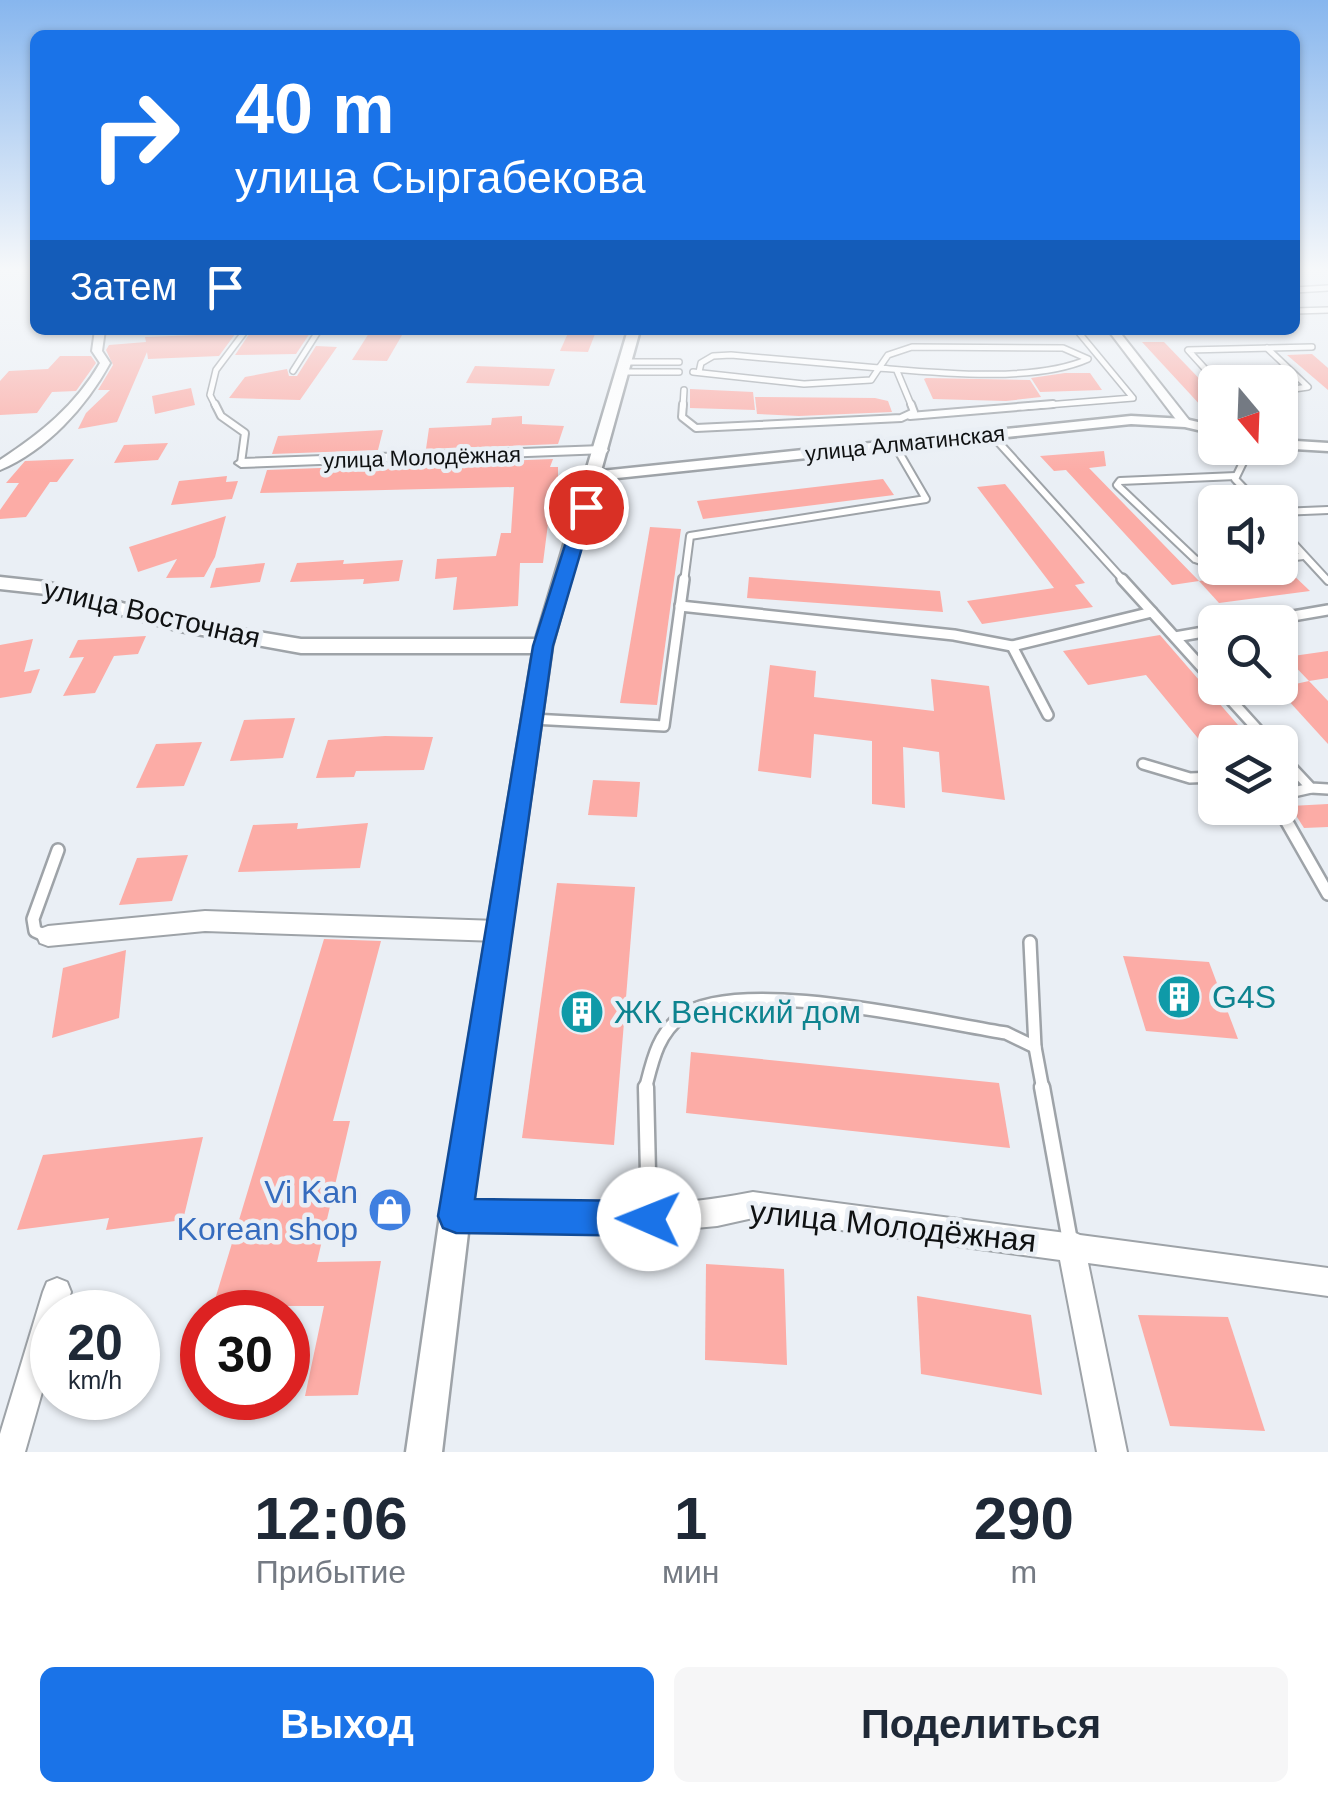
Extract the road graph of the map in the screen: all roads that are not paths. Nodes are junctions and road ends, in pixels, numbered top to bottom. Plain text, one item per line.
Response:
1 (99, 337) edge
2 (241, 337) edge
3 (316, 337) edge
4 (633, 337) edge
5 (1082, 337) edge
6 (1118, 337) edge
7 (1312, 347) dead end
8 (1267, 348) junction
9 (679, 362) dead end
10 (1202, 365) edge
11 (1285, 365) edge
12 (626, 367) junction
13 (879, 368) junction
14 (294, 370) dead end
15 (897, 370) junction
16 (679, 372) dead end
17 (696, 372) joint
18 (684, 390) dead end
19 (910, 416) junction
20 (1185, 424) junction
21 (1198, 427) edge
22 (991, 434) junction
23 (894, 444) junction
24 (1298, 445) edge
25 (1328, 447) edge
26 (602, 450) junction
27 (241, 463) joint
28 (1242, 465) edge
29 (0, 466) edge
30 (594, 476) junction
31 (1236, 476) junction
32 (1240, 485) edge
33 (1328, 510) edge
34 (1298, 511) edge
35 (1298, 550) edge
36 (1298, 556) edge
37 (1303, 556) junction
38 (1198, 560) edge
39 (1328, 581) edge
40 (0, 583) edge
41 (680, 606) junction
42 (1328, 610) edge
43 (1152, 612) junction
44 (1298, 615) edge
45 (1198, 633) edge
46 (1175, 637) junction
47 (543, 646) junction
48 (1012, 646) junction
49 (1198, 663) edge
50 (1236, 705) edge
51 (1048, 715) dead end
52 (532, 718) junction
53 (1254, 725) edge
54 (1143, 764) dead end
55 (1298, 774) edge
56 (1198, 778) edge
57 (1311, 788) junction
58 (1328, 789) edge
59 (1298, 791) edge
60 (1289, 825) edge
61 (58, 850) dead end
62 (1328, 894) edge
63 (498, 931) junction
64 (48, 936) joint
65 (1030, 942) dead end
66 (1035, 1047) junction
67 (456, 1216) junction
68 (649, 1219) junction
69 (1071, 1245) junction
70 (1328, 1282) edge
71 (30, 1384) edge
72 (10, 1452) edge
73 (424, 1452) edge
74 (1112, 1452) edge

1 - 29 street
2 - 27 lane
3 - 14 lane
4 - 12 street
5 - 19 lane
6 - 20 street
7 - 8 lane
8 - 10 lane
8 - 11 lane
9 - 12 lane
12 - 16 lane
12 - 26 street
13 - 15 lane
13 - 15 lane
13 - 17 lane
13 - 17 lane
15 - 19 lane
18 - 19 lane
20 - 21 street, улица Алматинская
20 - 22 street, улица Алматинская
22 - 23 street, улица Алматинская
22 - 43 lane
23 - 30 street, улица Алматинская
23 - 41 lane
24 - 25 street
26 - 27 street, улица Молодёжная
26 - 30 street
28 - 31 lane
30 - 47 street
31 - 32 lane
31 - 38 lane
33 - 34 lane
35 - 37 lane
36 - 37 lane
37 - 39 lane
40 - 47 street, улица Восточная
41 - 48 lane
41 - 52 lane
42 - 44 lane
43 - 46 lane
43 - 48 lane
45 - 46 lane
46 - 49 lane
47 - 52 street
48 - 51 lane
50 - 53 lane
52 - 63 street
54 - 56 lane
55 - 57 lane
57 - 58 lane
57 - 59 lane
60 - 62 lane
61 - 64 lane
63 - 64 street
63 - 67 street
65 - 66 lane
66 - 68 lane
66 - 69 lane
67 - 68 street, улица Молодёжная
67 - 73 street
68 - 69 street, улица Молодёжная
69 - 70 street, улица Молодёжная
69 - 74 street
71 - 72 street

